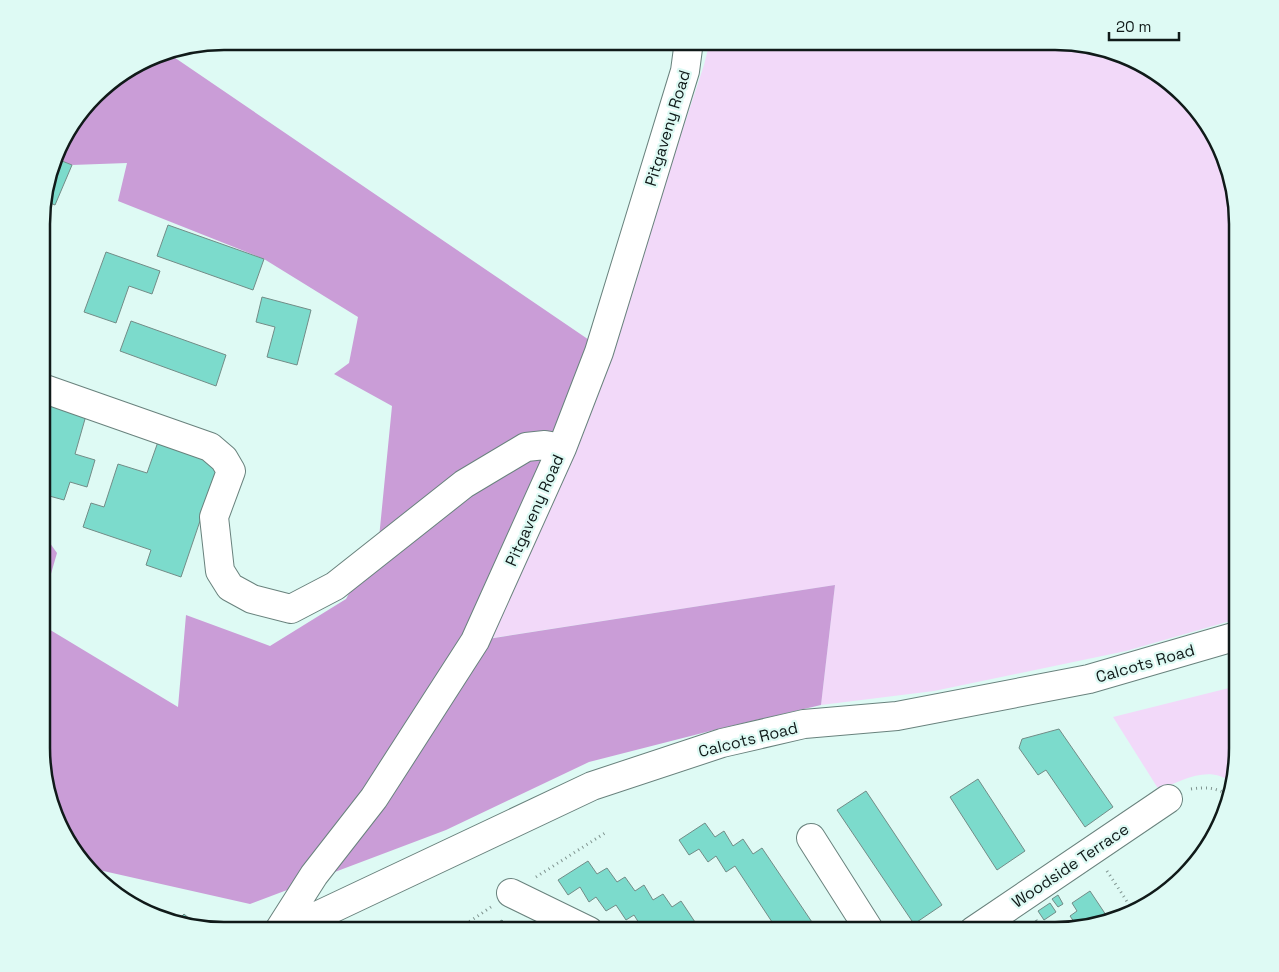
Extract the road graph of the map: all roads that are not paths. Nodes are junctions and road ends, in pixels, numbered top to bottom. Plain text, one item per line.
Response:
1 (688, 50) edge
2 (50, 391) edge
3 (562, 448) junction
4 (1229, 638) edge
5 (1168, 799) road end
6 (811, 838) dead end
7 (511, 893) dead end
8 (283, 922) edge
9 (305, 922) edge
10 (572, 922) edge
11 (864, 922) edge
12 (986, 922) edge

1 - 3 street, Pitgaveny Road
2 - 3 street
3 - 8 street, Pitgaveny Road
4 - 9 street, Calcots Road
5 - 12 street, Woodside Terrace
6 - 11 street
7 - 10 street

